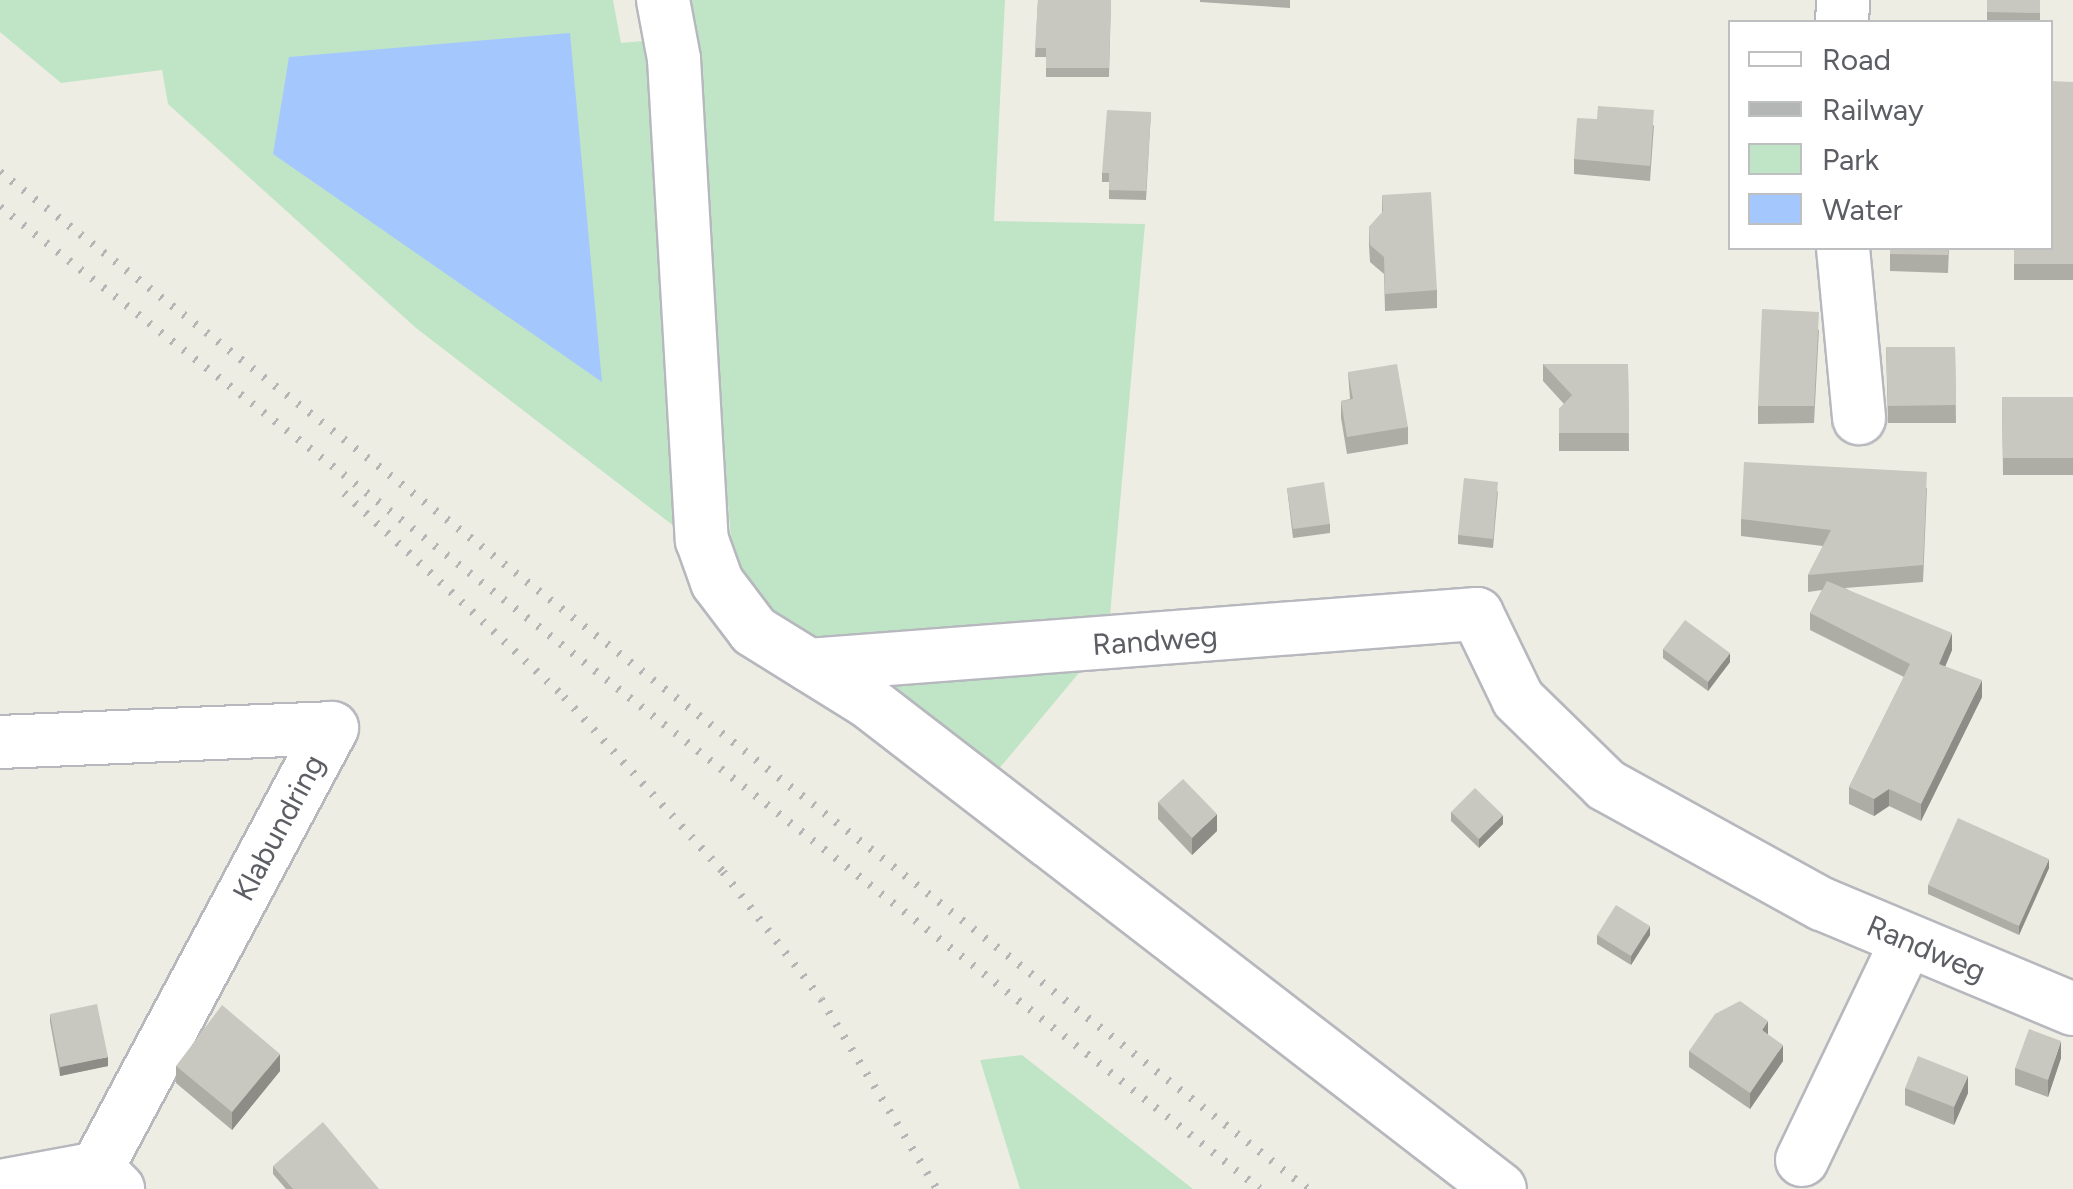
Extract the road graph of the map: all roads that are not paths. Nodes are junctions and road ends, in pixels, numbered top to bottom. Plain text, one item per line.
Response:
1 (664, 0) edge
2 (1844, 250) edge
3 (1859, 418) dead end
4 (809, 665) junction
5 (0, 742) edge
6 (1906, 943) junction
7 (2073, 1010) edge
8 (1802, 1160) dead end
9 (108, 1178) edge
10 (0, 1186) edge
11 (1500, 1189) edge

1 - 4 street
2 - 3 street
4 - 6 street, Randweg
4 - 11 street
5 - 9 street, Klabundring
6 - 7 street, Randweg
6 - 8 street
9 - 10 street, Klabundring

